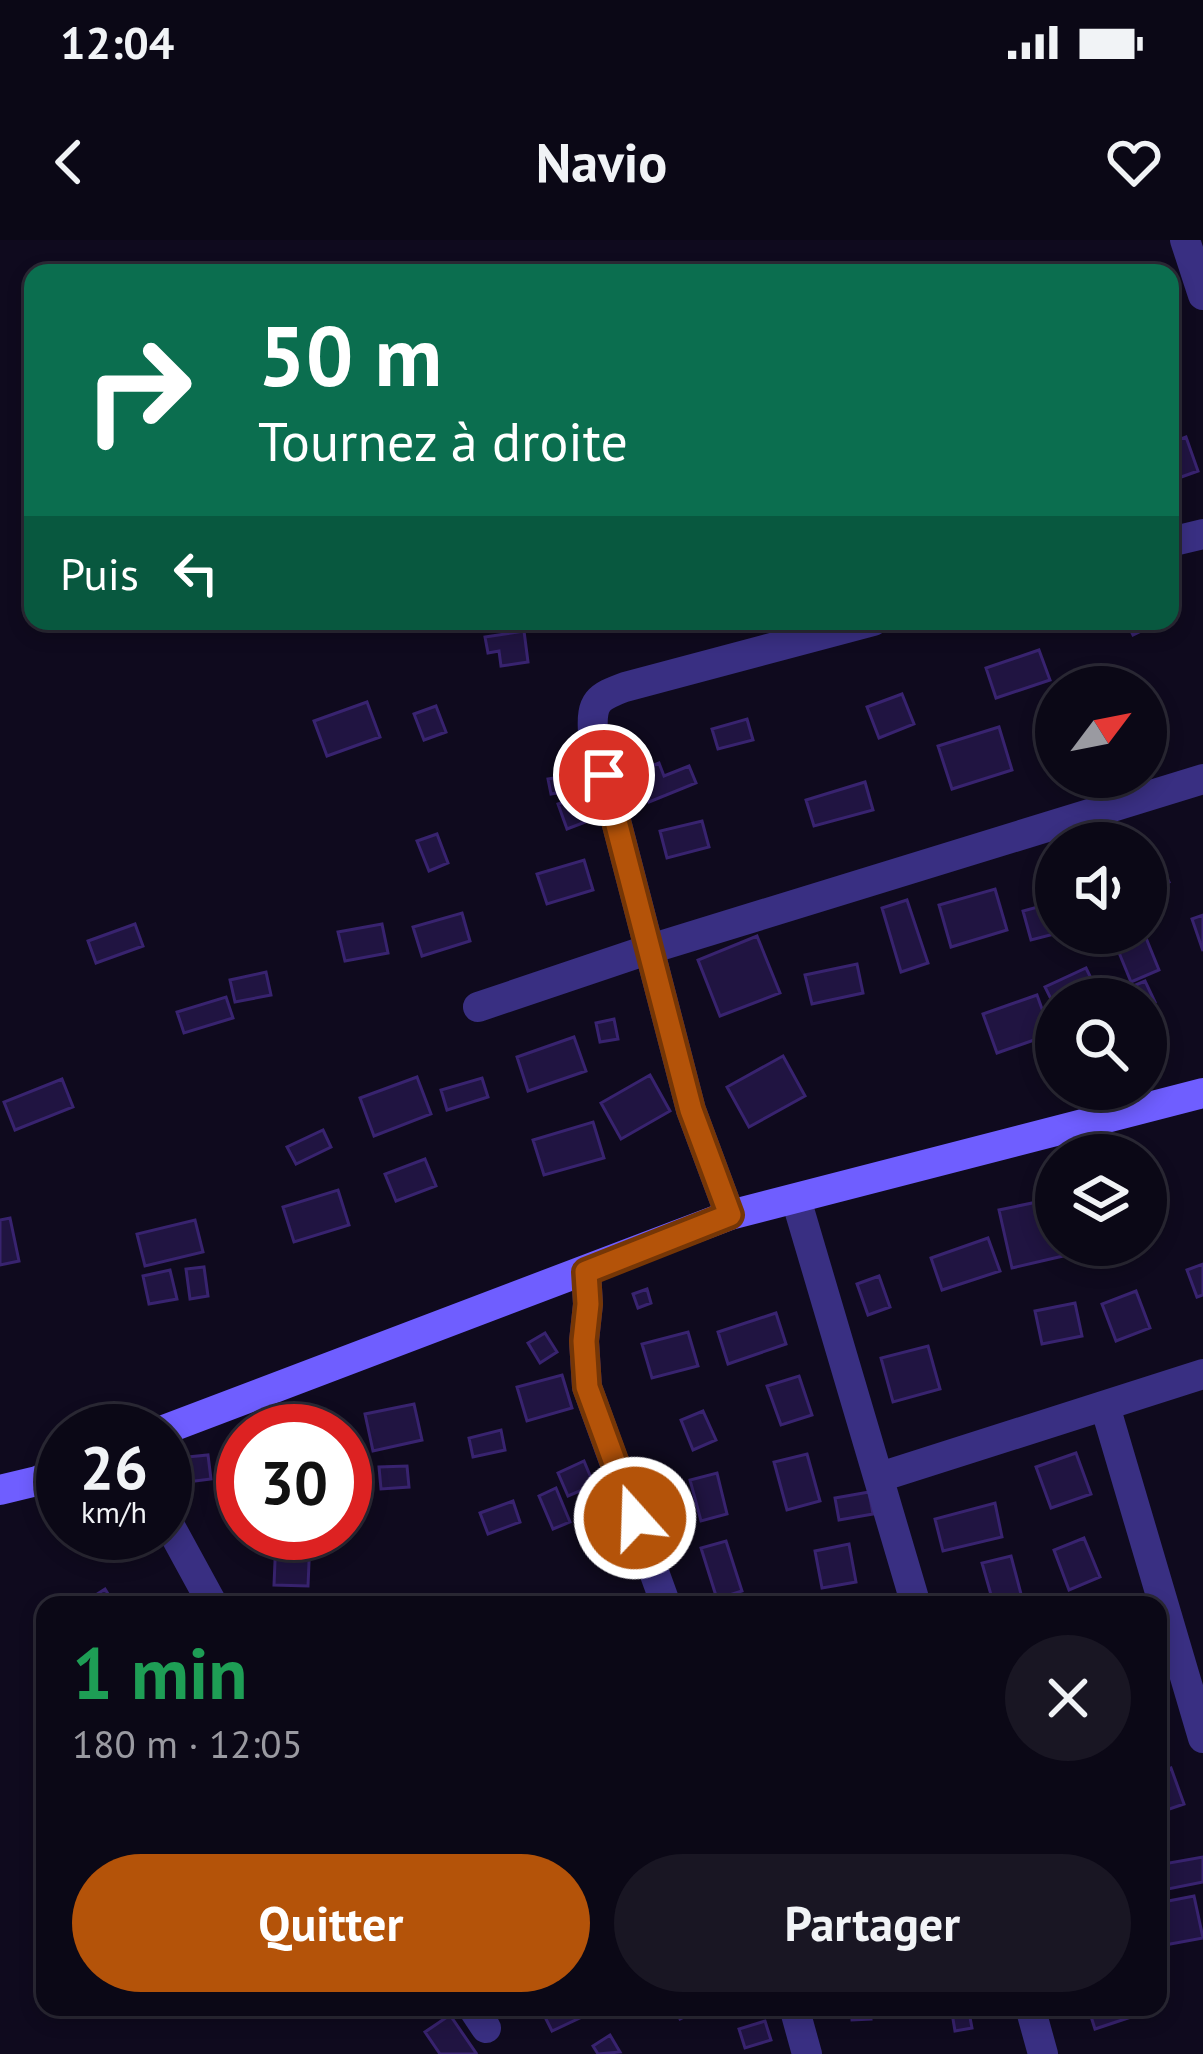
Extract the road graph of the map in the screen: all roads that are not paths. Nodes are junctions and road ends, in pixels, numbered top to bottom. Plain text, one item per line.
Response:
1 (1186, 240) edge
2 (1194, 288) edge
3 (839, 630) edge
4 (1203, 779) edge
5 (650, 949) junction
6 (478, 1007) dead end
7 (1203, 1094) edge
8 (796, 1199) junction
9 (730, 1215) junction
10 (586, 1272) junction
11 (1203, 1374) edge
12 (1105, 1406) junction
13 (192, 1419) edge
14 (880, 1477) junction
15 (36, 1481) edge
16 (0, 1490) edge
17 (188, 1560) edge
18 (208, 1596) edge
19 (663, 1596) edge
20 (913, 1596) edge
21 (1161, 1596) edge
22 (1167, 1616) edge
23 (1203, 1738) edge
24 (796, 2016) edge
25 (1032, 2016) edge
26 (807, 2054) edge
27 (1043, 2054) edge

1 - 2 street
3 - 5 street
4 - 5 street
5 - 6 street
5 - 9 street
7 - 8 street
8 - 9 street
8 - 14 street
9 - 10 street
10 - 13 street
10 - 19 street
11 - 12 street
12 - 14 street
12 - 21 street
14 - 20 street
15 - 16 street
17 - 18 street
22 - 23 street
24 - 26 street
25 - 27 street

